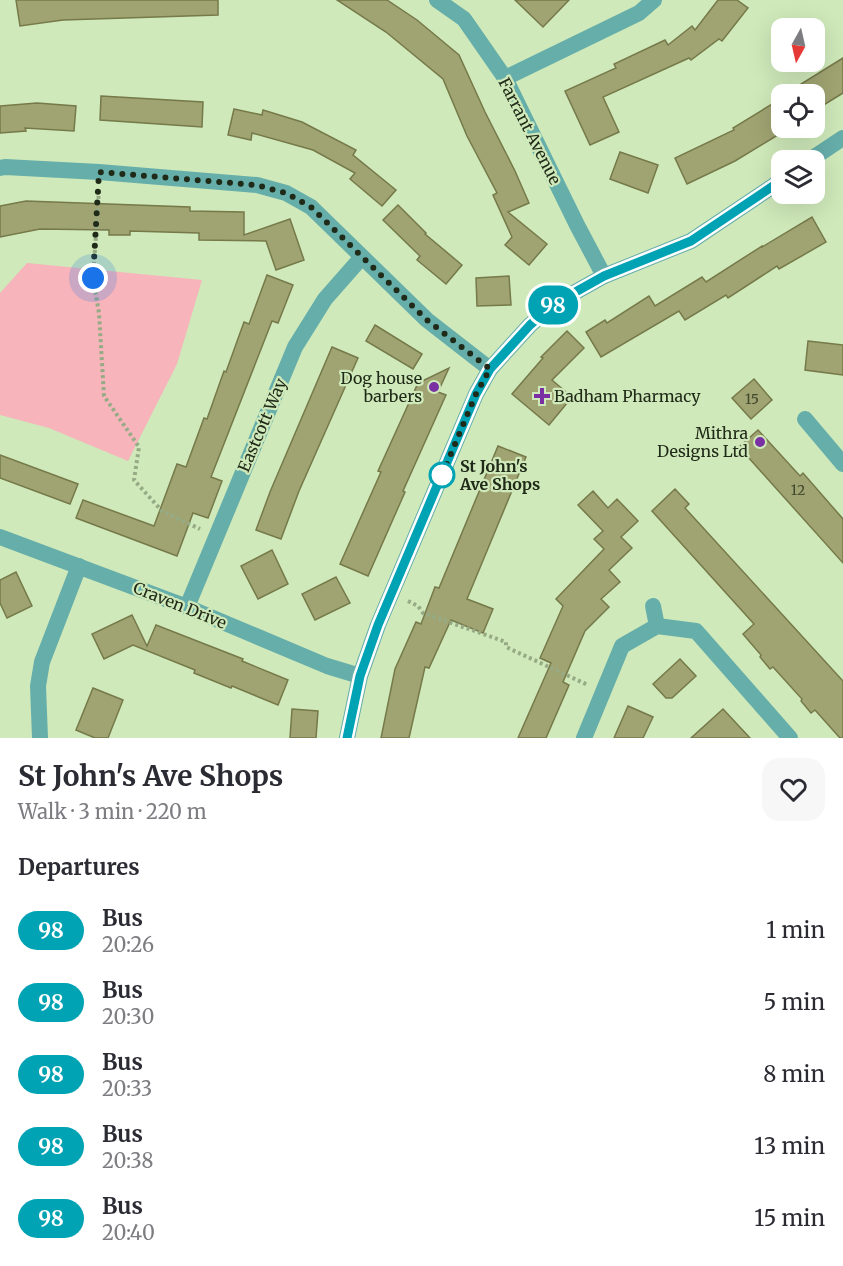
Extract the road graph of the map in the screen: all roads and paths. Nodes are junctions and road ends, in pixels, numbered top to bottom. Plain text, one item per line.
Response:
1 (437, 0) edge
2 (654, 0) edge
3 (505, 78) junction
4 (843, 138) edge
5 (825, 150) edge
6 (0, 168) edge
7 (99, 172) junction
8 (771, 187) edge
9 (362, 257) junction
10 (604, 276) junction
11 (490, 369) junction
12 (805, 419) dead end
13 (843, 464) edge
14 (0, 537) edge
15 (216, 537) junction
16 (79, 566) junction
17 (391, 593) junction
18 (653, 606) dead end
19 (187, 607) junction
20 (657, 626) junction
21 (360, 676) junction
22 (603, 692) junction
23 (40, 738) edge
24 (347, 738) edge
25 (584, 738) edge
26 (790, 738) edge

1 - 3 street, Farrant Avenue
2 - 3 street
3 - 10 street, Farrant Avenue
4 - 5 street
6 - 7 street
7 - 9 street
7 - 15 path
8 - 10 street
9 - 11 street
9 - 15 street, Eastcott Way
10 - 11 street
11 - 17 street
12 - 13 street
14 - 16 street, Craven Drive
15 - 19 street, Eastcott Way
16 - 19 street, Craven Drive
16 - 23 street
17 - 21 street
17 - 22 path
18 - 20 street
19 - 21 street, Craven Drive
20 - 22 street
20 - 26 street
21 - 24 street
22 - 25 street

